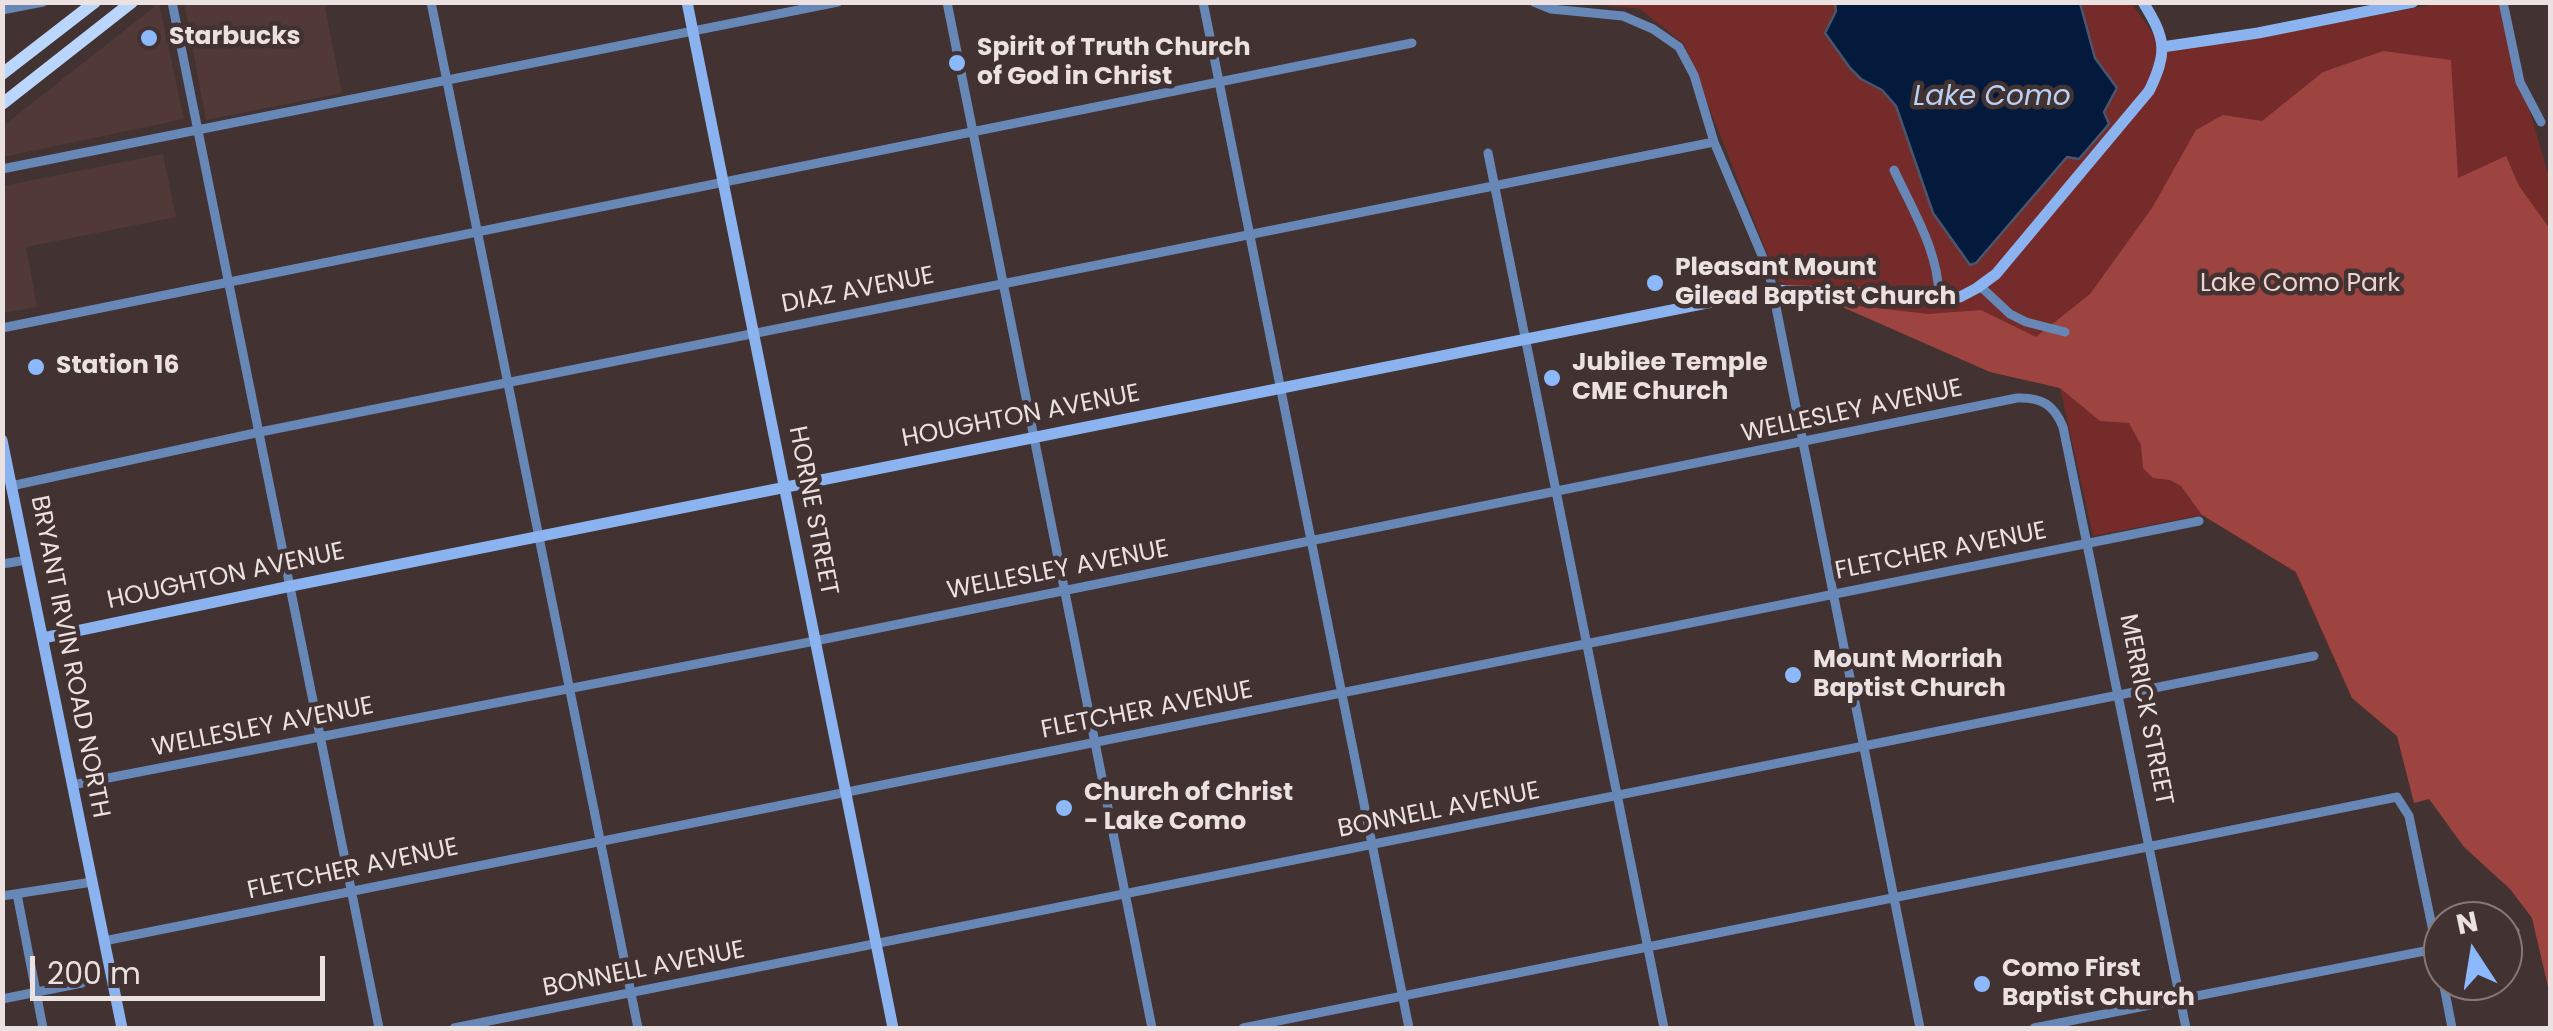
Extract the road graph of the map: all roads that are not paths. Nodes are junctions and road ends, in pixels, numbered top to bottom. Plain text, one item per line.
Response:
1 (43, 2) edge
2 (132, 2) edge
3 (172, 2) edge
4 (432, 2) edge
5 (687, 2) edge
6 (838, 2) edge
7 (947, 2) edge
8 (1204, 2) edge
9 (1534, 2) edge
10 (2143, 2) edge
11 (2413, 2) edge
12 (2504, 2) edge
13 (90, 4) edge
14 (2, 10) edge
15 (103, 26) junction
16 (693, 32) junction
17 (1412, 43) dead end
18 (2162, 47) junction
19 (2, 74) edge
20 (447, 80) junction
21 (1219, 82) junction
22 (2, 104) edge
23 (2541, 122) dead end
24 (200, 130) junction
25 (972, 130) junction
26 (1714, 142) junction
27 (1488, 153) dead end
28 (2, 170) edge
29 (1894, 170) dead end
30 (723, 183) junction
31 (1495, 188) junction
32 (477, 231) junction
33 (1250, 236) junction
34 (230, 281) junction
35 (1004, 285) junction
36 (1980, 286) junction
37 (1772, 290) junction
38 (1940, 296) junction
39 (2, 328) edge
40 (2065, 332) dead end
41 (754, 334) junction
42 (1525, 339) junction
43 (508, 383) junction
44 (1280, 388) junction
45 (2050, 405) joint
46 (260, 432) junction
47 (1034, 437) junction
48 (2, 440) edge
49 (1803, 442) junction
50 (11, 486) junction
51 (784, 487) junction
52 (1556, 492) junction
53 (2199, 521) dead end
54 (539, 536) junction
55 (1311, 541) junction
56 (2089, 543) junction
57 (27, 560) junction
58 (2, 564) edge
59 (291, 586) junction
60 (1065, 590) junction
61 (1834, 594) junction
62 (43, 638) junction
63 (815, 640) junction
64 (1586, 644) junction
65 (2314, 656) dead end
66 (570, 688) junction
67 (1342, 692) junction
68 (2119, 695) junction
69 (321, 737) junction
70 (1095, 742) junction
71 (1865, 746) junction
72 (72, 786) junction
73 (846, 791) junction
74 (1618, 796) junction
75 (600, 840) junction
76 (1372, 845) junction
77 (2150, 846) junction
78 (92, 882) junction
79 (352, 890) junction
80 (17, 894) junction
81 (1126, 894) junction
82 (2, 896) edge
83 (1896, 898) junction
84 (2429, 901) edge
85 (104, 942) junction
86 (876, 944) junction
87 (1648, 947) junction
88 (2423, 951) edge
89 (82, 983) dead end
90 (36, 992) junction
91 (630, 993) junction
92 (1402, 996) junction
93 (2, 999) edge
94 (2180, 1000) junction
95 (2447, 1001) edge
96 (43, 1028) edge
97 (122, 1028) edge
98 (380, 1028) edge
99 (454, 1028) edge
100 (638, 1028) edge
101 (893, 1028) edge
102 (1152, 1028) edge
103 (1243, 1028) edge
104 (1408, 1028) edge
105 (1664, 1028) edge
106 (1920, 1028) edge
107 (2034, 1028) edge
108 (2186, 1028) edge
109 (2452, 1028) edge

1 - 14 street
2 - 15 main road
3 - 24 street
4 - 20 street
5 - 16 street, HORNE STREET
6 - 16 street
7 - 25 street
8 - 21 street
9 - 26 street
10 - 18 street
11 - 18 street
12 - 23 street
13 - 15 street
13 - 19 main road
15 - 22 main road
16 - 20 street
16 - 30 street, HORNE STREET
17 - 21 street
18 - 36 street, HOUGHTON AVENUE
20 - 24 street
20 - 32 street
21 - 25 street
21 - 33 street
24 - 28 street
24 - 34 street
25 - 30 street
25 - 35 street
26 - 31 street, DIAZ AVENUE
26 - 37 street
27 - 31 street
29 - 38 street
30 - 32 street
30 - 41 street, HORNE STREET
31 - 33 street, DIAZ AVENUE
31 - 42 street
32 - 34 street
32 - 43 street
33 - 35 street, DIAZ AVENUE
33 - 44 street
34 - 39 street
34 - 46 street
35 - 41 street, DIAZ AVENUE
35 - 47 street
36 - 38 street, HOUGHTON AVENUE
36 - 40 street
37 - 38 street, HOUGHTON AVENUE
37 - 42 street, HOUGHTON AVENUE
37 - 49 street
41 - 43 street, DIAZ AVENUE
41 - 51 street, HORNE STREET
42 - 44 street, HOUGHTON AVENUE
42 - 52 street
43 - 46 street, DIAZ AVENUE
43 - 54 street
44 - 47 street, HOUGHTON AVENUE
44 - 55 street
45 - 49 street, WELLESLEY AVENUE
45 - 56 street, MERRICK STREET
46 - 50 street, DIAZ AVENUE
46 - 59 street
47 - 51 street, HOUGHTON AVENUE
47 - 60 street
48 - 50 street, BRYANT IRVIN ROAD NORTH
49 - 52 street, WELLESLEY AVENUE
49 - 61 street
50 - 57 street, BRYANT IRVIN ROAD NORTH
51 - 54 street, HOUGHTON AVENUE
51 - 63 street, HORNE STREET
52 - 55 street, WELLESLEY AVENUE
52 - 64 street
53 - 56 street, FLETCHER AVENUE
54 - 59 street, HOUGHTON AVENUE
54 - 66 street
55 - 60 street, WELLESLEY AVENUE
55 - 67 street
56 - 61 street, FLETCHER AVENUE
56 - 68 street, MERRICK STREET
57 - 58 street
57 - 62 street, BRYANT IRVIN ROAD NORTH
59 - 62 street, HOUGHTON AVENUE
59 - 69 street
60 - 63 street, WELLESLEY AVENUE
60 - 70 street
61 - 64 street, FLETCHER AVENUE
61 - 71 street
62 - 72 street, BRYANT IRVIN ROAD NORTH
63 - 66 street, WELLESLEY AVENUE
63 - 73 street, HORNE STREET
64 - 67 street, FLETCHER AVENUE
64 - 74 street
65 - 68 street, BONNELL AVENUE
66 - 69 street, WELLESLEY AVENUE
66 - 75 street
67 - 70 street, FLETCHER AVENUE
67 - 76 street
68 - 71 street, BONNELL AVENUE
68 - 77 street, MERRICK STREET
69 - 72 street, WELLESLEY AVENUE
69 - 79 street
70 - 73 street, FLETCHER AVENUE
70 - 81 street
71 - 74 street, BONNELL AVENUE
71 - 83 street
72 - 78 street, BRYANT IRVIN ROAD NORTH
73 - 75 street, FLETCHER AVENUE
73 - 86 street, HORNE STREET
74 - 76 street, BONNELL AVENUE
74 - 87 street
75 - 79 street, FLETCHER AVENUE
75 - 91 street
76 - 81 street, BONNELL AVENUE
76 - 92 street
77 - 83 street
77 - 84 street
77 - 94 street, MERRICK STREET
78 - 80 street
78 - 85 street, BRYANT IRVIN ROAD NORTH
79 - 85 street, FLETCHER AVENUE
79 - 98 street
80 - 82 street
80 - 90 street
81 - 86 street, BONNELL AVENUE
81 - 102 street
83 - 87 street
83 - 106 street
85 - 97 street
86 - 91 street, BONNELL AVENUE
86 - 101 street, HORNE STREET
87 - 92 street
87 - 105 street
88 - 94 street
89 - 90 street
90 - 93 street
90 - 96 street
91 - 99 street, BONNELL AVENUE
91 - 100 street
92 - 103 street
92 - 104 street
94 - 107 street
94 - 108 street, MERRICK STREET
95 - 109 street

